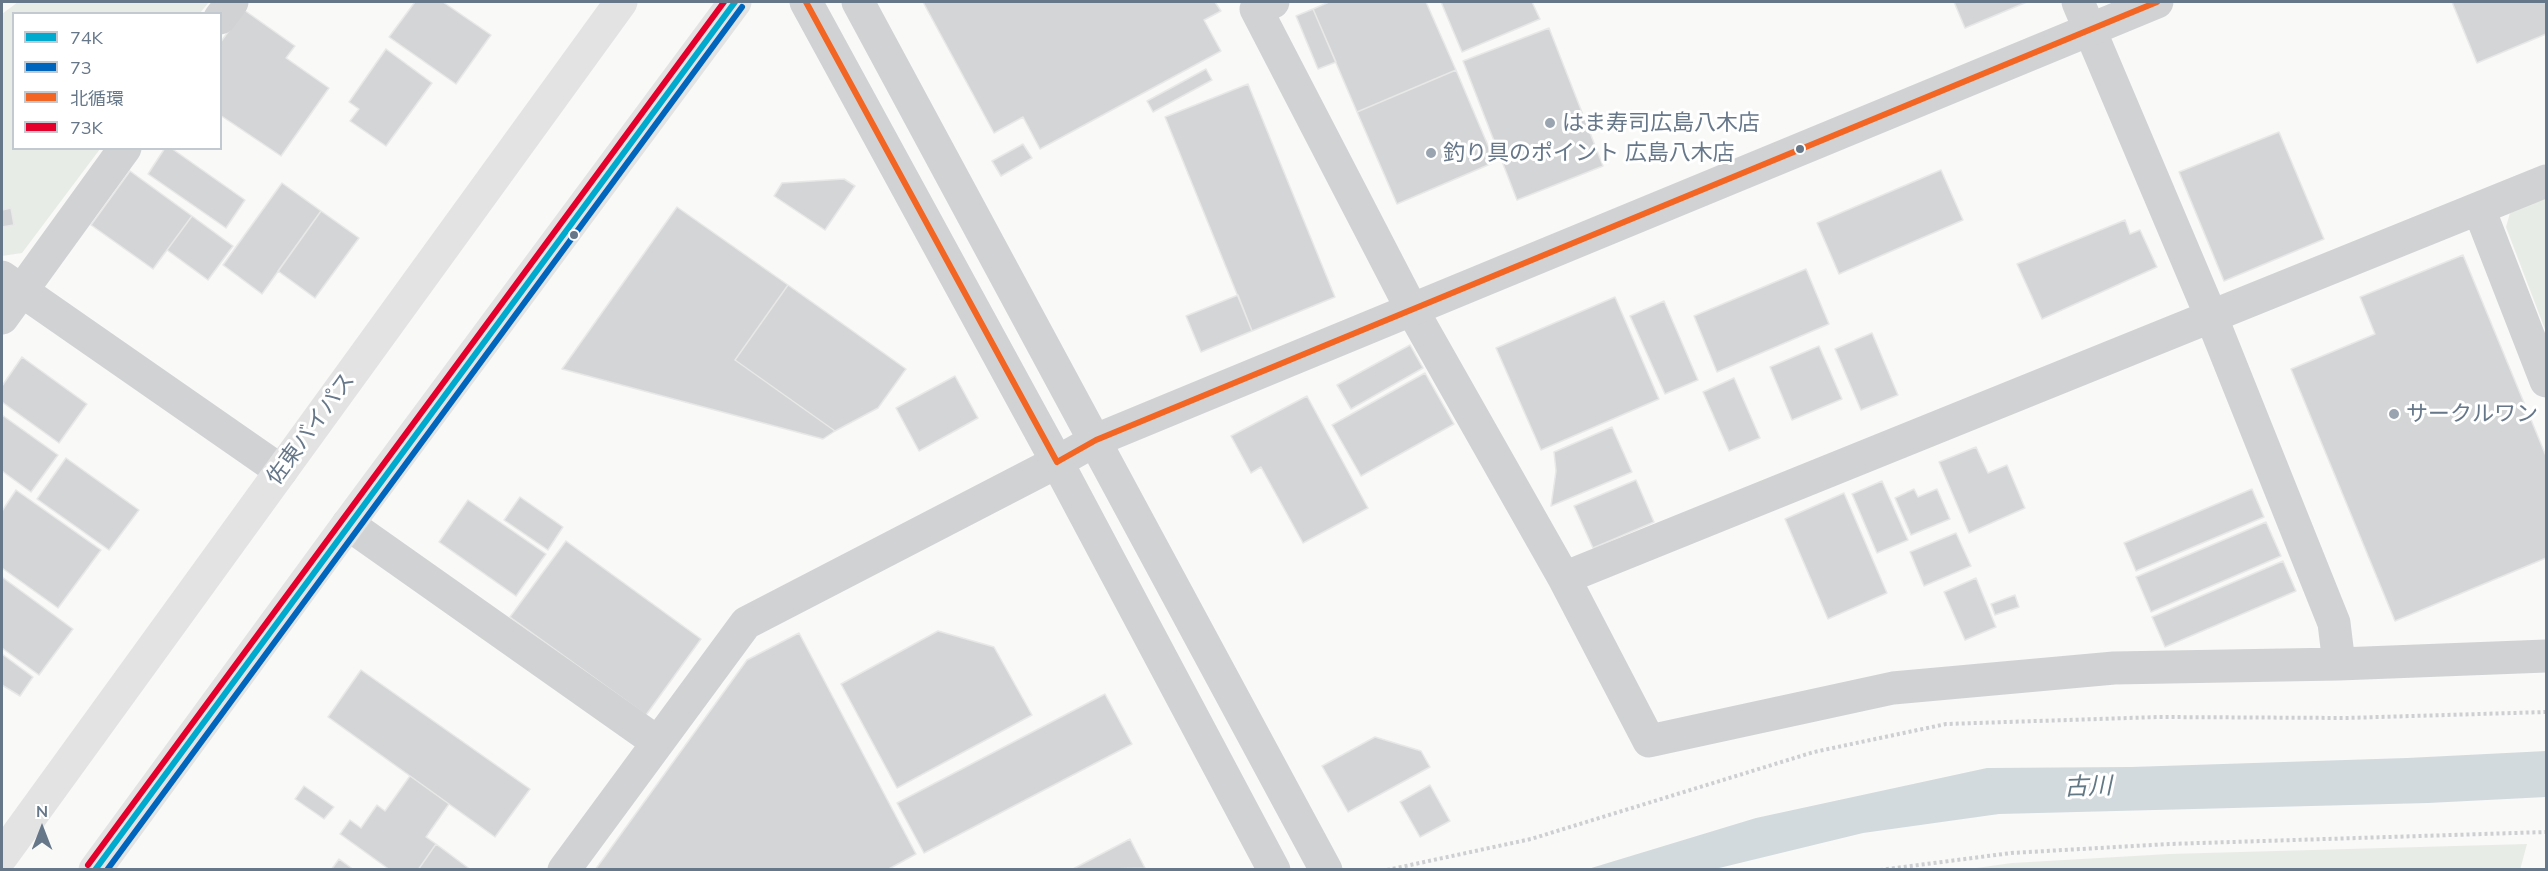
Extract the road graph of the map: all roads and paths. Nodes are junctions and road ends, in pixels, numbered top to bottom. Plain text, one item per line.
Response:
1 (232, 2) edge
2 (621, 2) edge
3 (735, 2) edge
4 (806, 2) edge
5 (858, 2) edge
6 (1273, 2) edge
7 (2157, 2) edge
8 (222, 15) edge
9 (2084, 15) edge
10 (123, 150) edge
11 (2547, 181) edge
12 (2479, 209) junction
13 (11, 284) edge
14 (1411, 308) junction
15 (2211, 316) junction
16 (2, 318) edge
17 (2547, 381) edge
18 (1096, 440) junction
19 (1057, 462) junction
20 (280, 471) junction
21 (348, 524) junction
22 (1564, 578) junction
23 (2547, 656) edge
24 (2339, 664) junction
25 (2547, 712) edge
26 (657, 742) junction
27 (2547, 832) edge
28 (2, 856) edge
29 (95, 870) edge
30 (564, 870) edge
31 (1274, 870) edge
32 (1326, 870) edge
33 (1387, 870) edge
34 (1880, 870) edge

1 - 8 street
2 - 20 highway, 佐東バイパス
3 - 21 highway
4 - 19 street
5 - 18 street
6 - 14 street
7 - 9 street
9 - 14 street
9 - 15 street
10 - 13 street
11 - 12 street
12 - 15 street
12 - 17 street
13 - 16 street
13 - 20 street
14 - 18 street
14 - 22 street
15 - 22 street
15 - 24 street
18 - 19 street
18 - 32 street
19 - 26 street
19 - 31 street
20 - 28 highway, 佐東バイパス
21 - 26 street
21 - 29 highway
22 - 24 street
23 - 24 street
25 - 33 path
26 - 30 street
27 - 34 path

